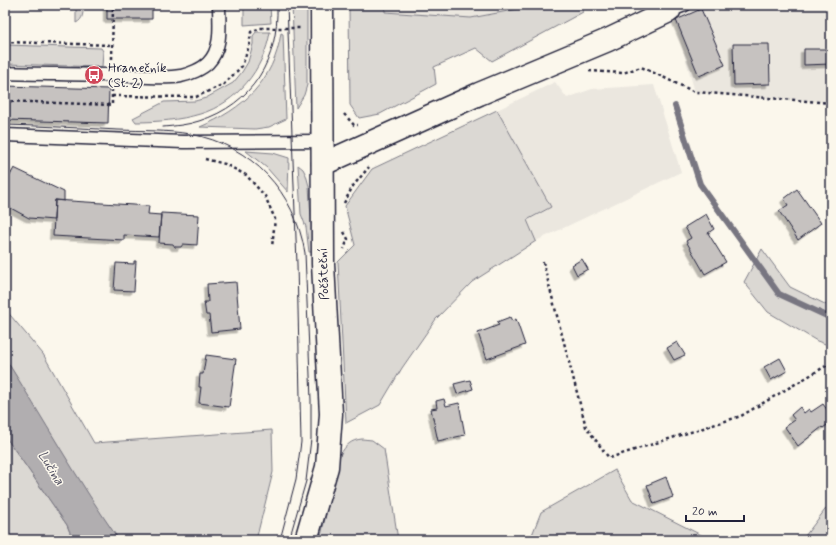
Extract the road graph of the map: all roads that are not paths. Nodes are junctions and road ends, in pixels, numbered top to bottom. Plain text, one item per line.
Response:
1 (219, 5) edge
2 (322, 5) edge
3 (677, 8) edge
4 (5, 73) edge
5 (5, 135) edge
6 (323, 141) junction
7 (323, 164) junction
8 (306, 540) edge

1 - 4 lane
2 - 6 street, Počáteční
3 - 7 street
5 - 6 lane
6 - 7 street, Počáteční
7 - 8 street, Počáteční

